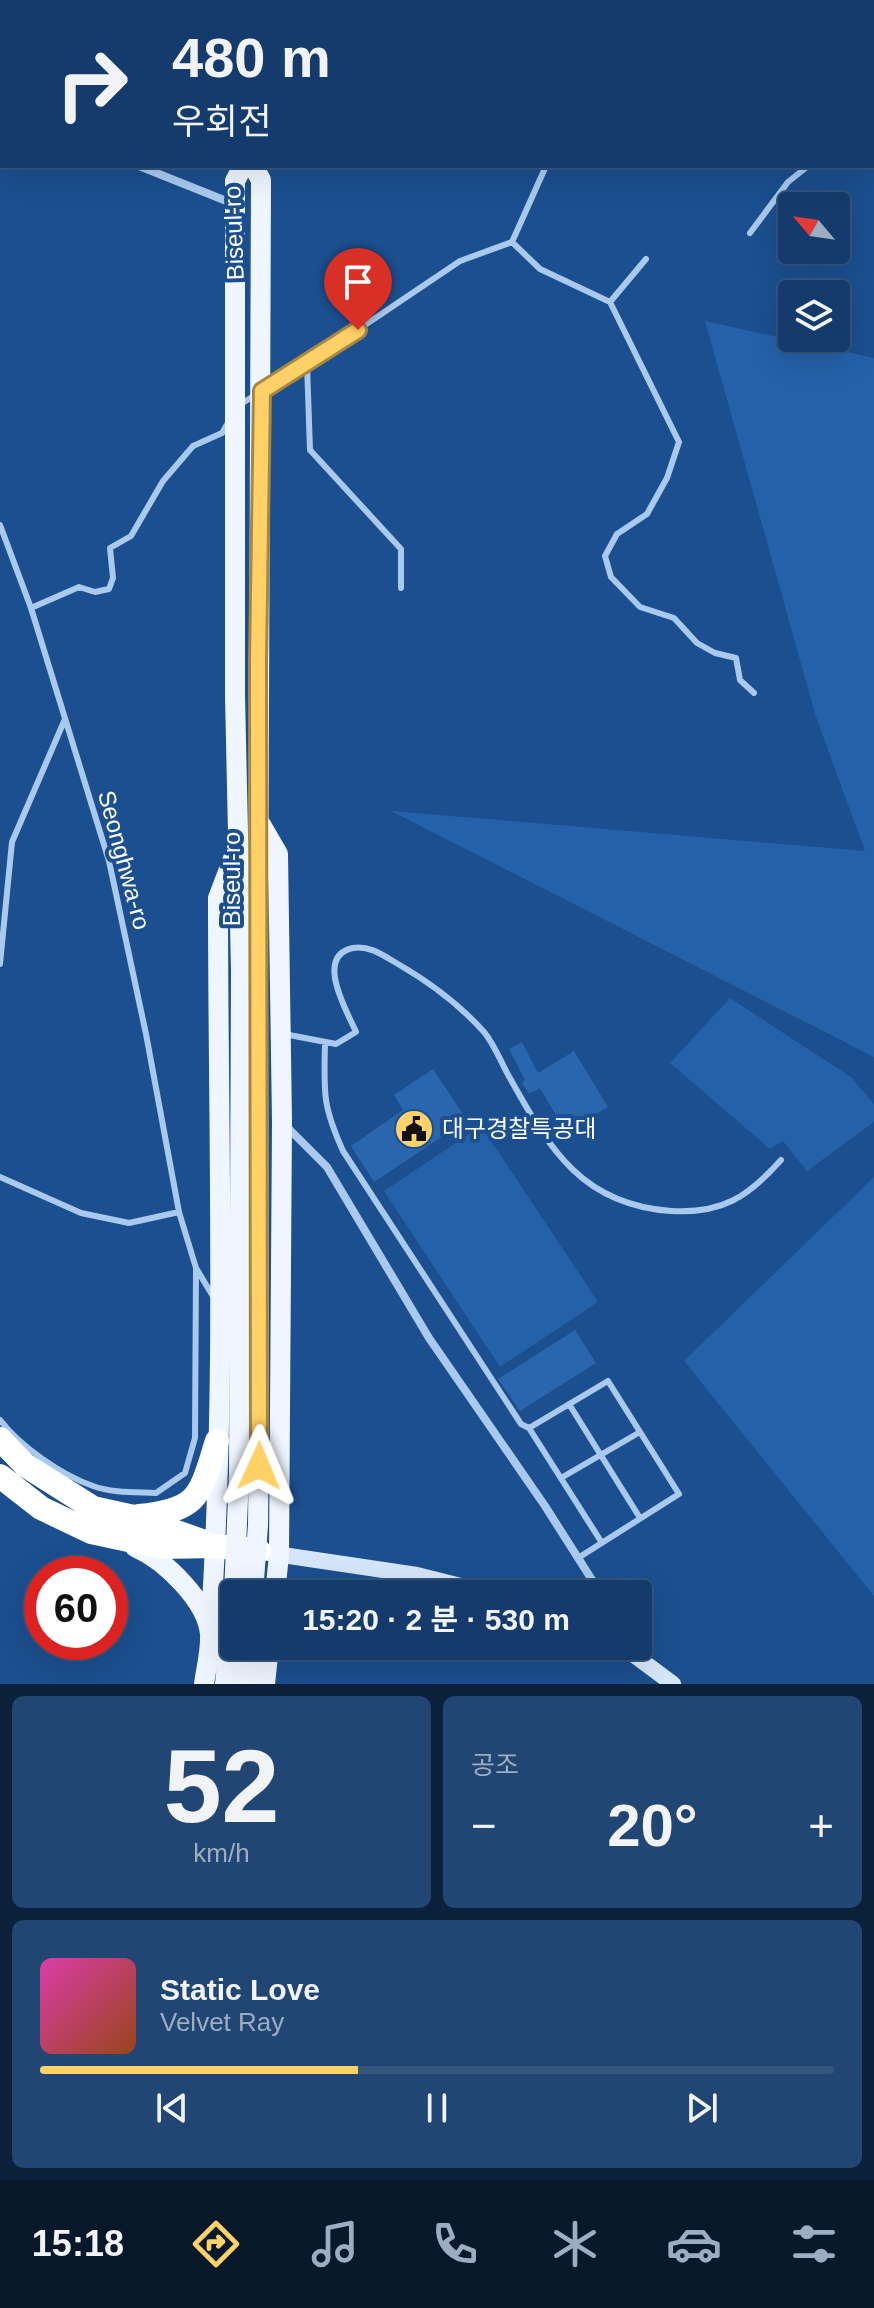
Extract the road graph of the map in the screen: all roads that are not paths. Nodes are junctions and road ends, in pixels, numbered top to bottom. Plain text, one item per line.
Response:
1 (144, 168) edge
2 (242, 168) edge
3 (254, 168) edge
4 (545, 168) edge
5 (806, 168) edge
6 (235, 204) junction
7 (750, 233) dead end
8 (512, 242) junction
9 (646, 259) dead end
10 (610, 302) junction
11 (307, 364) junction
12 (262, 391) junction
13 (237, 406) junction
14 (0, 525) edge
15 (401, 588) dead end
16 (31, 608) junction
17 (754, 693) dead end
18 (65, 719) junction
19 (258, 820) junction
20 (237, 846) junction
21 (0, 964) edge
22 (250, 970) junction
23 (280, 1034) junction
24 (325, 1043) junction
25 (282, 1121) junction
26 (781, 1160) dead end
27 (0, 1177) edge
28 (179, 1212) junction
29 (196, 1268) junction
30 (218, 1305) junction
31 (569, 1404) junction
32 (0, 1420) edge
33 (529, 1428) junction
34 (640, 1432) junction
35 (0, 1439) edge
36 (217, 1441) junction
37 (600, 1455) junction
38 (0, 1476) edge
39 (561, 1478) junction
40 (134, 1517) junction
41 (640, 1518) junction
42 (102, 1533) junction
43 (602, 1543) junction
44 (216, 1546) junction
45 (269, 1553) junction
46 (578, 1558) junction
47 (235, 1580) edge
48 (254, 1580) edge
49 (273, 1580) edge
50 (437, 1580) edge
51 (592, 1580) edge
52 (210, 1633) junction
53 (227, 1660) edge
54 (248, 1660) edge
55 (268, 1660) edge
56 (643, 1660) edge
57 (648, 1660) edge
58 (653, 1667) junction
59 (204, 1684) edge
60 (225, 1684) edge
61 (245, 1684) edge
62 (265, 1684) edge
63 (673, 1684) edge

1 - 6 street
2 - 6 main road, Biseul-ro
3 - 12 main road, Biseul-ro
4 - 8 lane
5 - 7 lane
6 - 13 main road, Biseul-ro
8 - 10 lane
8 - 11 lane
9 - 10 lane
10 - 17 lane
11 - 12 lane
11 - 15 lane
12 - 13 lane
12 - 19 main road, Biseul-ro
13 - 16 lane
13 - 20 main road, Biseul-ro
14 - 16 lane, Seonghwa-ro
16 - 18 lane, Seonghwa-ro
18 - 21 lane
18 - 28 lane, Seonghwa-ro
19 - 22 main road, Biseul-ro
19 - 23 main road
20 - 22 main road, Biseul-ro
20 - 30 main road
22 - 47 main road, Biseul-ro, bridge
22 - 48 main road, Biseul-ro, bridge
23 - 24 lane
23 - 25 main road
24 - 26 lane
24 - 33 lane
25 - 45 main road
25 - 46 street
27 - 28 lane
28 - 29 lane, Seonghwa-ro
29 - 30 lane
29 - 32 lane
30 - 36 main road
31 - 33 lane
31 - 34 lane
31 - 37 lane
33 - 39 lane
34 - 37 lane
34 - 41 lane
35 - 40 highway
36 - 40 highway
36 - 44 main road
37 - 39 lane
37 - 41 lane
38 - 42 highway
39 - 43 lane
40 - 44 highway
41 - 43 lane
42 - 44 highway
42 - 52 main road
43 - 46 lane
44 - 45 highway
44 - 52 main road
45 - 49 main road
45 - 50 main road
46 - 51 street
52 - 59 main road
53 - 60 main road, Biseul-ro
54 - 61 main road
55 - 62 main road
56 - 58 main road
57 - 58 street
58 - 63 main road

